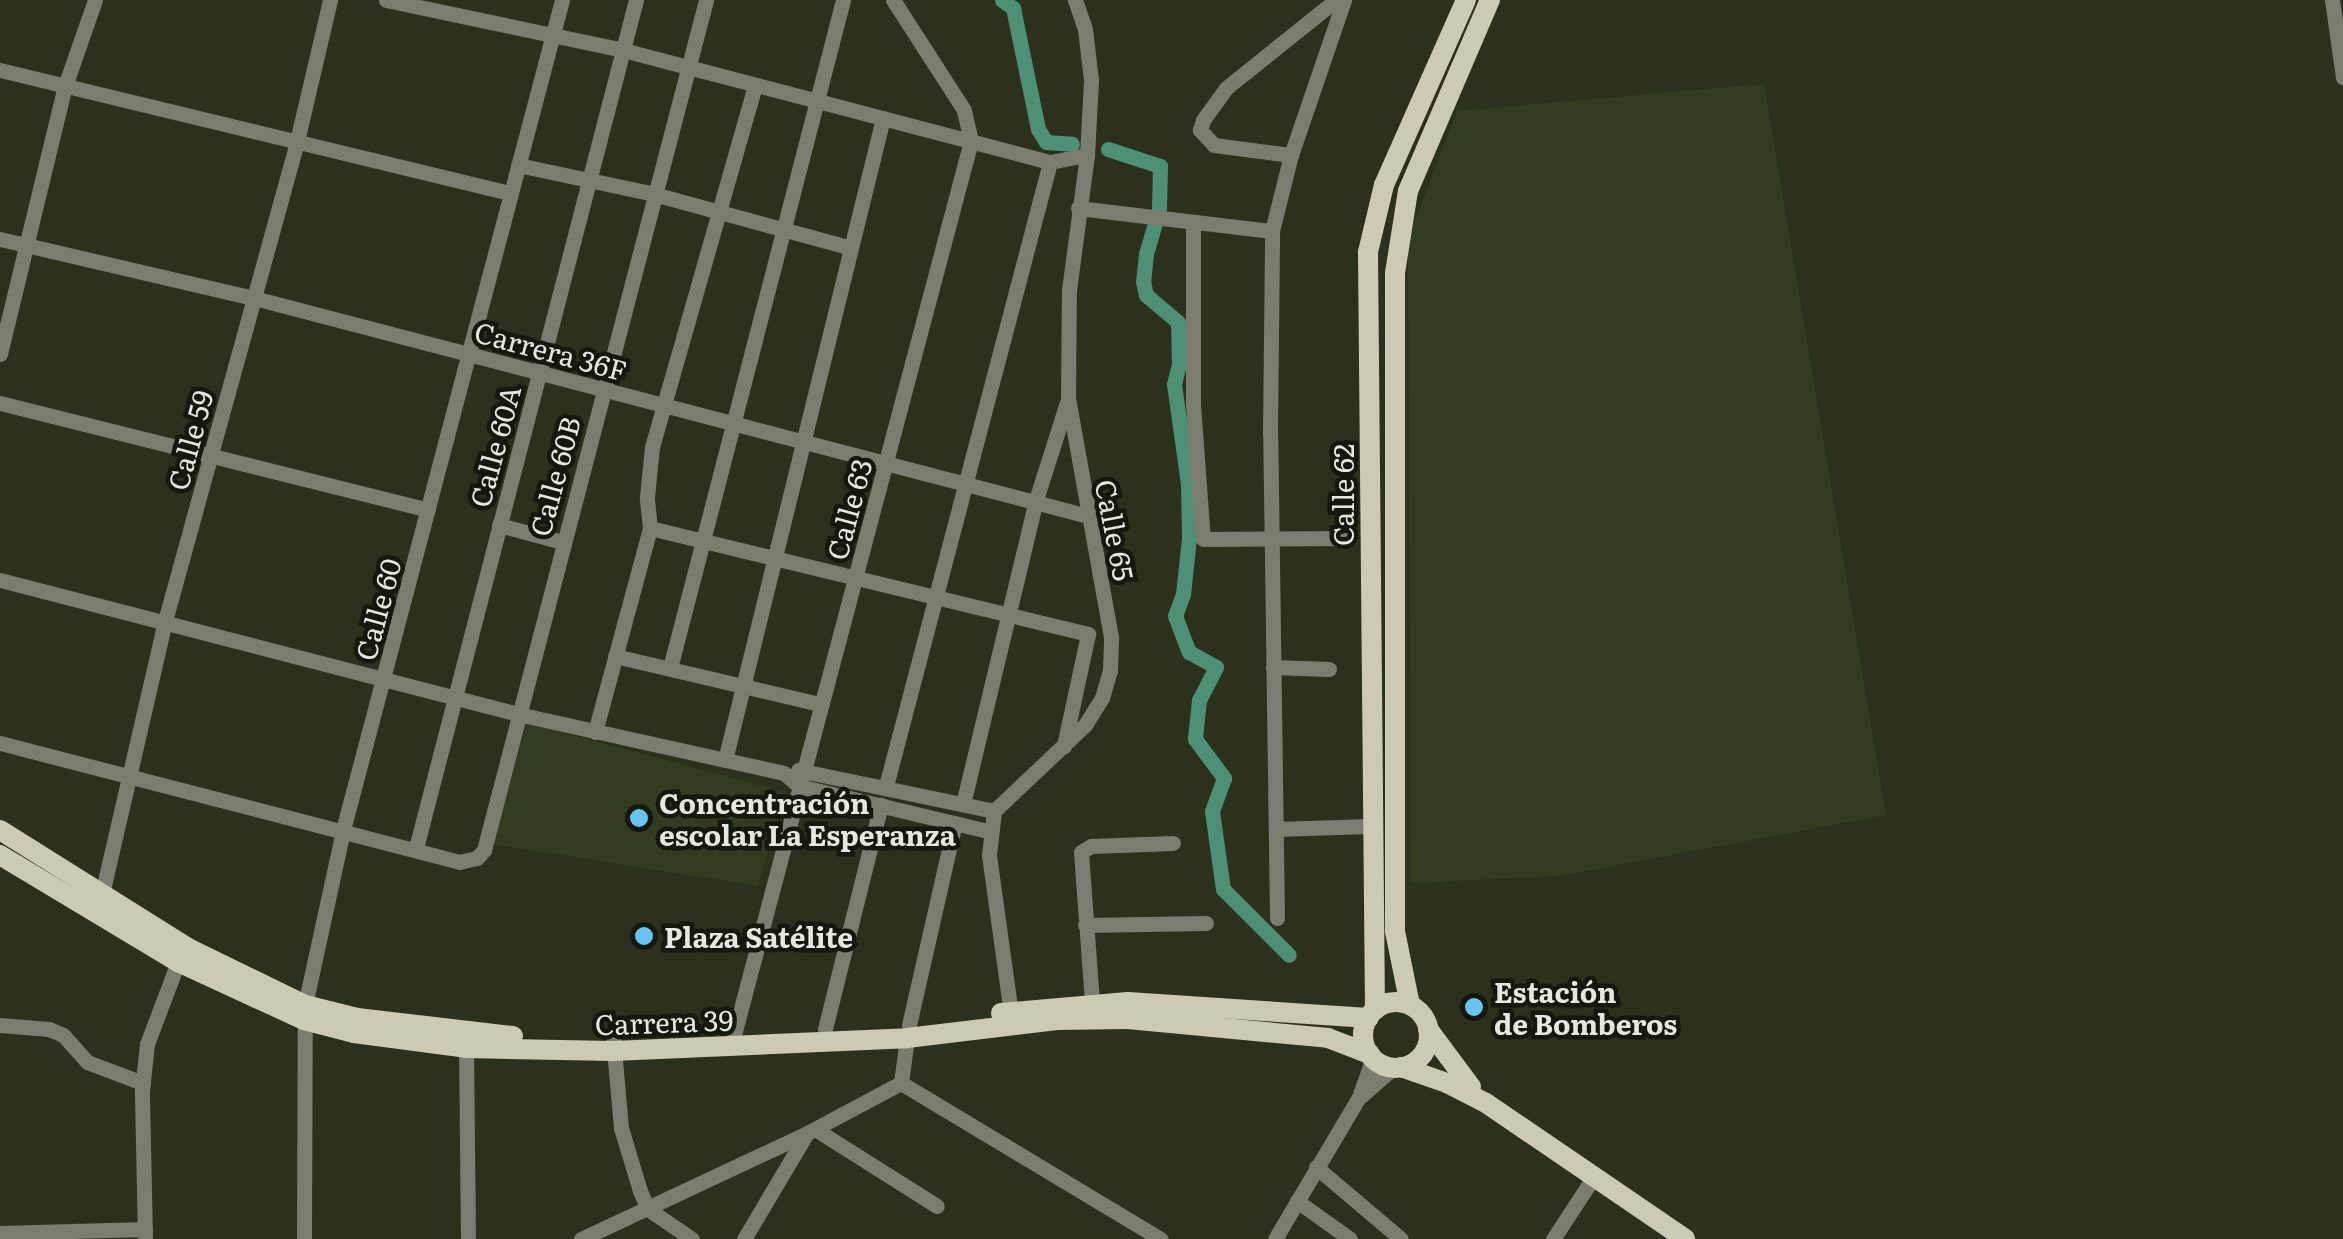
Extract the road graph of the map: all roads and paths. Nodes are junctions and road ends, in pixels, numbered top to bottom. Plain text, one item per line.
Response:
1 (95, 0) edge
2 (330, 0) edge
3 (386, 0) edge
4 (562, 0) edge
5 (636, 0) edge
6 (706, 0) edge
7 (893, 0) edge
8 (1336, 0) edge
9 (1344, 0) edge
10 (1466, 0) edge
11 (1490, 0) edge
12 (2332, 0) edge
13 (841, 1) edge
14 (1082, 2) edge
15 (553, 36) junction
16 (623, 50) junction
17 (688, 67) junction
18 (0, 70) edge
19 (2343, 77) edge
20 (755, 84) junction
21 (64, 89) junction
22 (819, 102) junction
23 (883, 118) junction
24 (297, 141) junction
25 (971, 142) junction
26 (1087, 155) junction
27 (1290, 155) junction
28 (1050, 162) junction
29 (518, 165) junction
30 (588, 180) junction
31 (510, 193) junction
32 (654, 194) junction
33 (1078, 208) junction
34 (718, 212) junction
35 (1192, 224) junction
36 (786, 231) junction
37 (1272, 231) junction
38 (0, 238) edge
39 (28, 246) junction
40 (851, 248) junction
41 (254, 298) junction
42 (468, 353) junction
43 (0, 354) edge
44 (539, 373) junction
45 (602, 390) junction
46 (1068, 398) junction
47 (0, 403) edge
48 (666, 406) junction
49 (733, 424) junction
50 (806, 443) junction
51 (211, 456) junction
52 (886, 464) junction
53 (965, 483) junction
54 (1034, 504) junction
55 (428, 510) junction
56 (1088, 516) junction
57 (498, 525) junction
58 (650, 528) junction
59 (1271, 538) junction
60 (1350, 538) dead end
61 (563, 542) junction
62 (704, 542) junction
63 (777, 561) junction
64 (0, 580) edge
65 (855, 581) junction
66 (934, 599) junction
67 (1007, 616) junction
68 (165, 621) junction
69 (615, 656) junction
70 (1273, 667) junction
71 (670, 668) junction
72 (1329, 670) dead end
73 (384, 679) junction
74 (744, 686) junction
75 (453, 698) junction
76 (820, 704) junction
77 (518, 714) junction
78 (595, 732) junction
79 (0, 743) edge
80 (1064, 746) junction
81 (725, 760) junction
82 (804, 768) junction
83 (784, 774) junction
84 (128, 777) junction
85 (800, 786) junction
86 (886, 786) junction
87 (963, 804) junction
88 (881, 805) junction
89 (994, 811) junction
90 (955, 823) junction
91 (1370, 826) junction
92 (0, 830) edge
93 (343, 830) junction
94 (1276, 830) junction
95 (988, 831) junction
96 (1172, 843) dead end
97 (416, 848) junction
98 (0, 855) edge
99 (102, 894) junction
100 (1277, 918) dead end
101 (1206, 923) dead end
102 (1085, 925) junction
103 (178, 962) junction
104 (1092, 1002) junction
105 (1410, 1005) junction
106 (304, 1012) junction
107 (1371, 1014) junction
108 (1011, 1018) junction
109 (0, 1025) edge
110 (824, 1029) junction
111 (1428, 1029) junction
112 (908, 1032) junction
113 (732, 1039) junction
114 (613, 1045) junction
115 (466, 1048) junction
116 (1384, 1062) junction
117 (142, 1083) junction
118 (901, 1083) junction
119 (1486, 1103) junction
120 (811, 1131) junction
121 (1316, 1167) junction
122 (1593, 1178) junction
123 (1297, 1201) junction
124 (937, 1206) dead end
125 (648, 1209) junction
126 (0, 1233) edge
127 (145, 1234) edge
128 (304, 1239) edge
129 (468, 1239) edge
130 (581, 1239) edge
131 (692, 1239) edge
132 (744, 1239) edge
133 (1160, 1239) edge
134 (1275, 1239) edge
135 (1350, 1239) edge
136 (1401, 1239) edge
137 (1553, 1239) edge
138 (1685, 1239) edge

1 - 21 street
2 - 24 street, Calle 59
3 - 15 street
4 - 15 street, Calle 60
5 - 16 street, Calle 60A
6 - 17 street, Calle 60B
7 - 25 street
8 - 27 street
9 - 27 street
10 - 91 main road, Calle 62
11 - 105 main road, Calle 62
12 - 19 street
13 - 22 street
14 - 26 street, Calle 65
15 - 16 street
15 - 29 street, Calle 60
16 - 17 street
16 - 30 street, Calle 60A
17 - 20 street
17 - 32 street, Calle 60B
18 - 21 street
20 - 22 street
20 - 34 street
21 - 24 street
21 - 39 street
22 - 23 street
22 - 36 street
23 - 25 street
23 - 40 street
24 - 31 street
24 - 41 street, Calle 59
25 - 28 street
25 - 52 street, Calle 63
26 - 28 street
26 - 33 street, Calle 65
27 - 37 street
28 - 53 street
29 - 30 street
29 - 31 street, Calle 60
30 - 32 street
30 - 44 street, Calle 60A
31 - 42 street, Calle 60
32 - 34 street
32 - 45 street, Calle 60B
33 - 35 street
33 - 46 street, Calle 65
34 - 36 street
34 - 48 street
35 - 37 street
35 - 59 street
36 - 40 street
36 - 49 street
37 - 59 street
38 - 39 street, Carrera 36F
39 - 41 street, Carrera 36F
39 - 43 street
40 - 50 street
41 - 42 street, Carrera 36F
41 - 51 street, Calle 59
42 - 44 street, Carrera 36F
42 - 55 street, Calle 60
44 - 45 street, Carrera 36F
44 - 57 street, Calle 60A
45 - 48 street, Carrera 36F
45 - 61 street, Calle 60B
46 - 54 street
46 - 56 street, Calle 65
47 - 51 street
48 - 49 street, Carrera 36F
48 - 58 street
49 - 50 street, Carrera 36F
49 - 62 street
50 - 52 street, Carrera 36F
50 - 63 street
51 - 55 street
51 - 68 street, Calle 59
52 - 53 street, Carrera 36F
52 - 65 street, Calle 63
53 - 54 street, Carrera 36F
53 - 66 street
54 - 56 street, Carrera 36F
54 - 67 street
55 - 73 street, Calle 60
56 - 80 street, Calle 65
57 - 61 street
57 - 75 street, Calle 60A
58 - 62 street
58 - 69 street
59 - 60 street
59 - 70 street
61 - 77 street, Calle 60B
62 - 63 street
62 - 71 street
63 - 65 street
63 - 74 street
64 - 68 street
65 - 66 street
65 - 76 street, Calle 63
66 - 67 street
66 - 86 street
67 - 80 street
67 - 87 street
68 - 73 street
68 - 84 street, Calle 59
69 - 71 street
69 - 78 street
70 - 72 street
70 - 94 street
71 - 74 street
73 - 75 street
73 - 93 street, Calle 60
74 - 76 street
74 - 81 street
75 - 77 street
75 - 97 street, Calle 60A
76 - 82 street, Calle 63
77 - 78 street
77 - 97 street, Calle 60B
78 - 81 street
79 - 84 street
80 - 89 street, Calle 65
81 - 83 street
82 - 83 street
82 - 85 street, Calle 63
82 - 86 street
83 - 85 street
84 - 93 street
84 - 99 street, Calle 59
85 - 88 street
85 - 113 street, Calle 63
86 - 87 street
87 - 89 street
88 - 90 street
88 - 110 street
89 - 95 street
90 - 95 street
90 - 112 street
91 - 94 street
91 - 107 main road, Calle 62
92 - 99 main road, Carrera 39
93 - 97 street
93 - 106 street, Calle 60
94 - 100 street
95 - 108 street
96 - 102 street
98 - 103 main road, Carrera 39
99 - 106 main road, Carrera 39
101 - 102 street
102 - 104 street
103 - 106 main road, Carrera 39
103 - 117 street
104 - 107 main road, Carrera 39
104 - 108 main road, Carrera 39
105 - 107 main road
105 - 111 main road
106 - 114 main road, Carrera 39
106 - 115 main road, Carrera 39
106 - 128 street, Calle 60
107 - 116 main road
108 - 112 main road, Carrera 39
108 - 116 main road, Carrera 39
109 - 117 street
110 - 112 main road, Carrera 39
110 - 113 main road, Carrera 39
111 - 116 main road
111 - 119 main road
112 - 113 main road, Carrera 39
112 - 118 street
113 - 114 main road, Carrera 39
114 - 115 main road, Carrera 39
114 - 125 street
115 - 129 street
116 - 119 main road, Carrera 39
116 - 121 street
117 - 127 street
118 - 120 street
118 - 133 street
119 - 122 main road
120 - 124 street
120 - 125 street
120 - 132 street
121 - 123 street
121 - 136 street
122 - 137 street
122 - 138 main road
123 - 134 street
123 - 135 street
125 - 130 street
125 - 131 street
126 - 127 street

